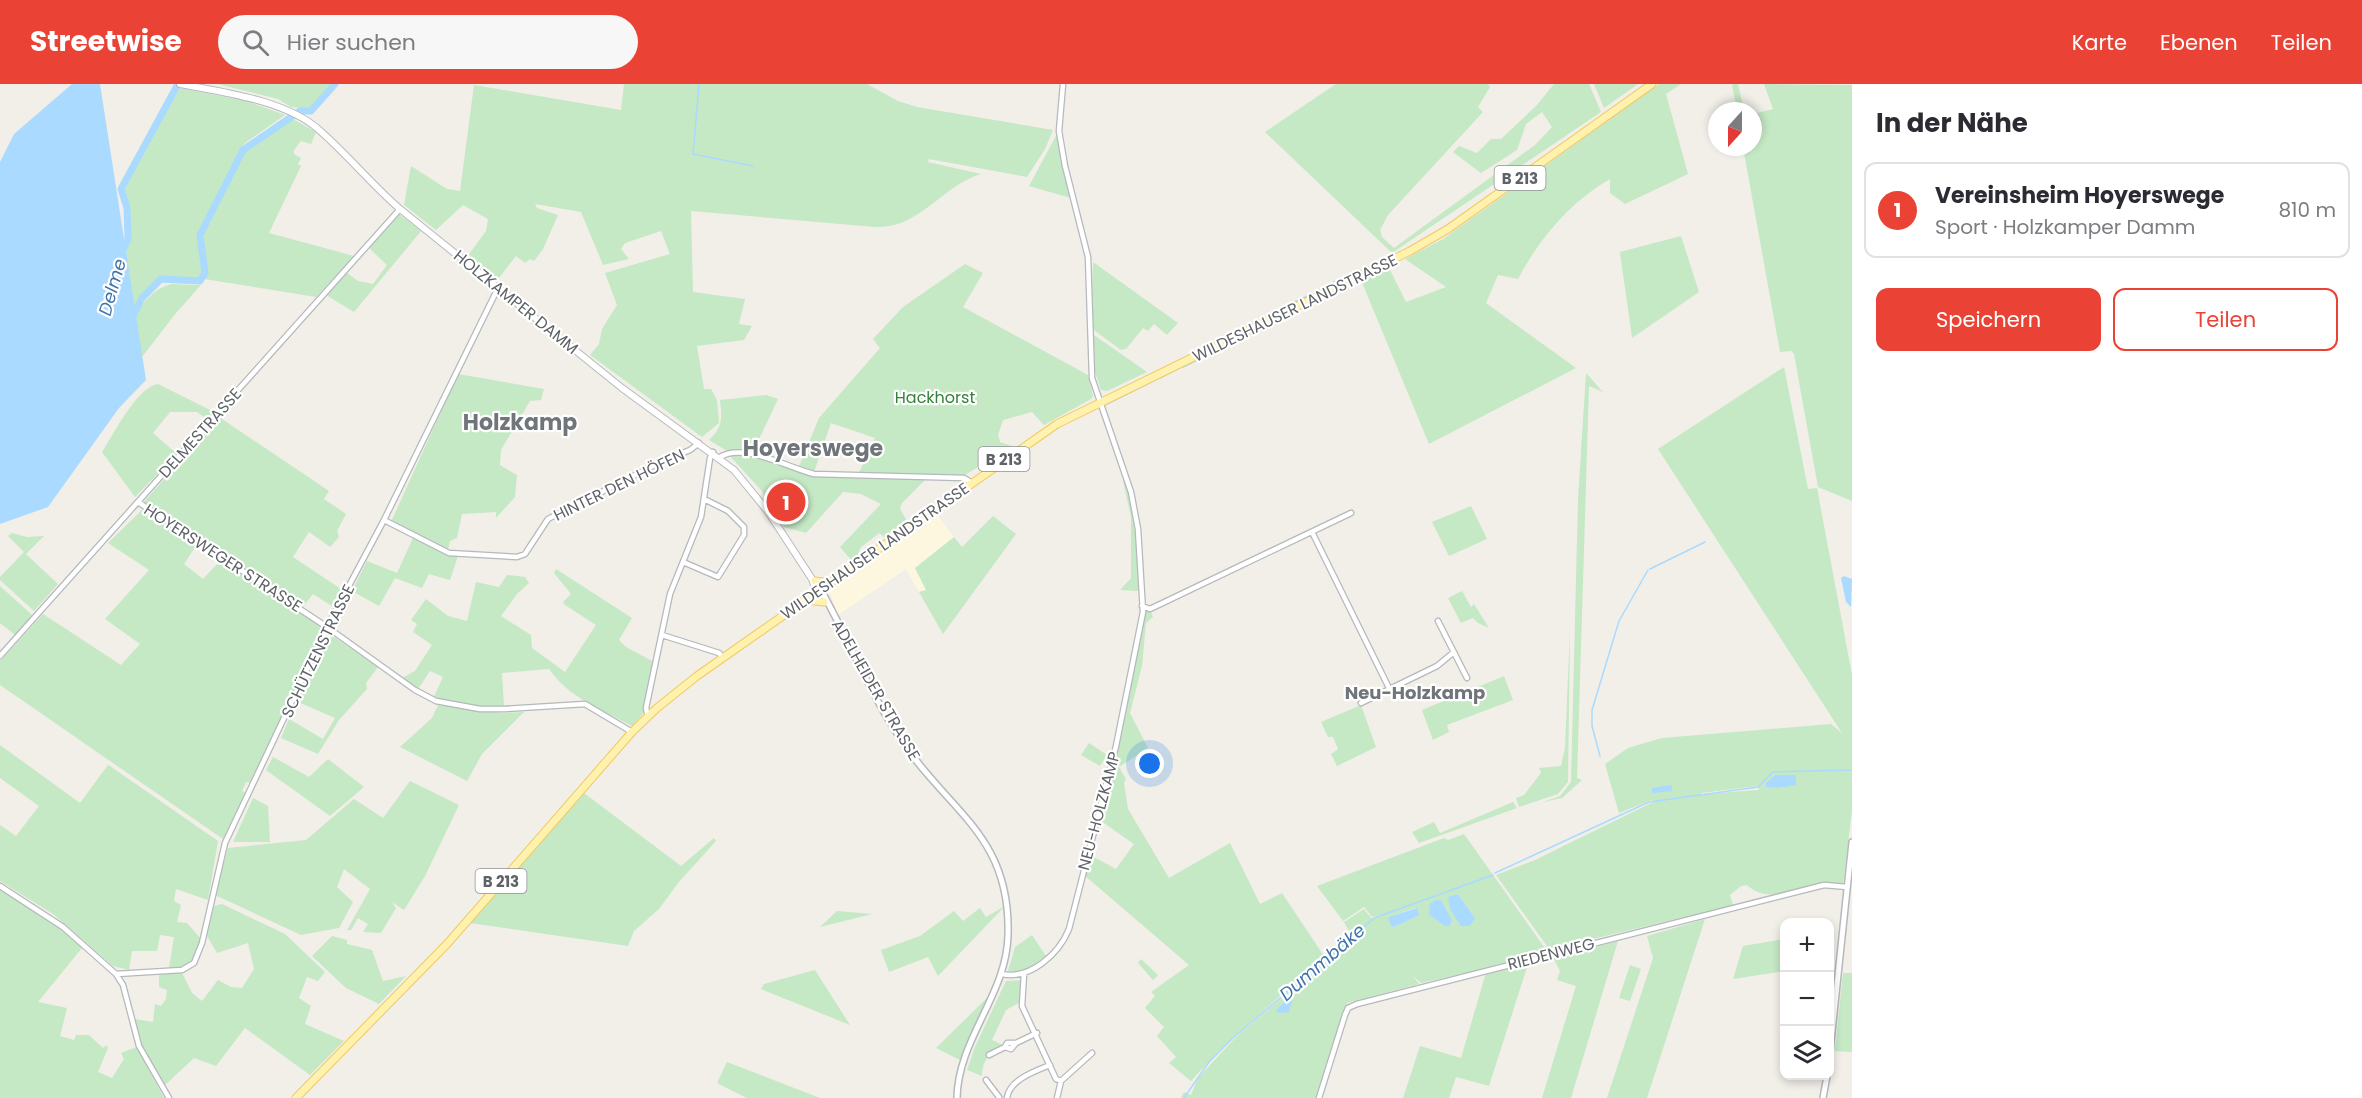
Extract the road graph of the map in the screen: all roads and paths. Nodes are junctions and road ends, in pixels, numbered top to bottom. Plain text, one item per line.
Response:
1 (181, 84) edge
2 (1063, 84) edge
3 (1652, 84) edge
4 (400, 209) junction
5 (498, 288) junction
6 (1100, 402) junction
7 (699, 443) junction
8 (713, 453) junction
9 (720, 457) junction
10 (972, 483) junction
11 (704, 499) junction
12 (138, 502) junction
13 (1351, 513) dead end
14 (384, 520) junction
15 (1312, 532) junction
16 (683, 562) junction
17 (813, 580) junction
18 (830, 583) junction
19 (819, 591) junction
20 (806, 600) junction
21 (826, 604) junction
22 (1142, 606) junction
23 (1438, 621) dead end
24 (327, 627) junction
25 (662, 635) junction
26 (1454, 652) junction
27 (0, 656) edge
28 (723, 658) junction
29 (1467, 678) dead end
30 (1389, 688) junction
31 (1360, 703) dead end
32 (648, 717) junction
33 (632, 732) junction
34 (1852, 842) edge
35 (0, 886) edge
36 (1847, 887) junction
37 (116, 974) junction
38 (129, 974) junction
39 (1002, 974) junction
40 (1024, 974) junction
41 (123, 985) junction
42 (1833, 1026) edge
43 (1036, 1034) junction
44 (1092, 1053) dead end
45 (989, 1055) dead end
46 (1050, 1065) junction
47 (986, 1080) dead end
48 (1826, 1080) edge
49 (1061, 1081) junction
50 (1007, 1095) edge
51 (998, 1097) edge
52 (169, 1098) edge
53 (296, 1098) edge
54 (957, 1098) edge
55 (1057, 1098) edge
56 (1319, 1098) edge
57 (1823, 1098) edge

1 - 4 main road, HOLZKAMPER DAMM
2 - 6 street, NEU-HOLZKAMP
3 - 6 main road, WILDESHAUSER LANDSTRASSE / B 213
4 - 5 main road, HOLZKAMPER DAMM
4 - 12 street, DELMESTRASSE
5 - 7 main road, HOLZKAMPER DAMM
5 - 14 street, SCHÜTZENSTRASSE
6 - 10 main road, WILDESHAUSER LANDSTRASSE / B 213
6 - 22 street, NEU-HOLZKAMP
7 - 8 main road, HOLZKAMPER DAMM
7 - 14 street, HINTER DEN HÖFEN
8 - 9 main road, HOLZKAMPER DAMM
8 - 11 street
9 - 10 street
9 - 17 main road, HOLZKAMPER DAMM
10 - 18 main road, WILDESHAUSER LANDSTRASSE / B 213
11 - 16 street
11 - 16 street
12 - 24 street, HOYERSWEGER STRASSE
12 - 27 street, DELMESTRASSE
13 - 15 street
14 - 24 street, SCHÜTZENSTRASSE
15 - 22 street
15 - 30 street
16 - 25 street
17 - 18 main road
17 - 19 main road, HOLZKAMPER DAMM
18 - 19 main road, WILDESHAUSER LANDSTRASSE / B 213
19 - 20 main road, WILDESHAUSER LANDSTRASSE / B 213
19 - 21 street, ADELHEIDER STRASSE
20 - 21 main road
20 - 28 main road, WILDESHAUSER LANDSTRASSE / B 213
21 - 39 street, ADELHEIDER STRASSE
22 - 40 street, NEU-HOLZKAMP
23 - 26 street
24 - 33 street, HOYERSWEGER STRASSE
24 - 38 street, SCHÜTZENSTRASSE
25 - 28 street
25 - 32 street
26 - 29 street
26 - 30 street
28 - 32 main road, WILDESHAUSER LANDSTRASSE / B 213
30 - 31 street
32 - 33 main road, WILDESHAUSER LANDSTRASSE / B 213
33 - 53 main road, WILDESHAUSER LANDSTRASSE / B 213
34 - 36 street
35 - 37 street
36 - 42 street
36 - 56 street, RIEDENWEG
37 - 38 street, SCHÜTZENSTRASSE
37 - 41 street
38 - 41 street
39 - 40 street
39 - 54 street, ADELHEIDER STRASSE
40 - 43 street
41 - 52 street
43 - 45 street
43 - 46 street
44 - 49 street
46 - 49 street
46 - 50 street
47 - 51 street
48 - 57 street
49 - 55 street
50 - 51 street

